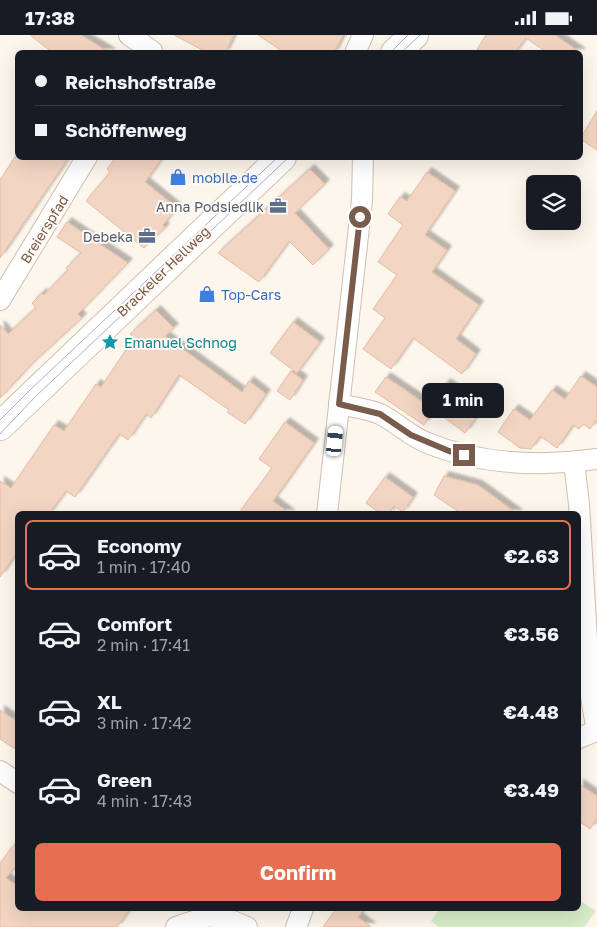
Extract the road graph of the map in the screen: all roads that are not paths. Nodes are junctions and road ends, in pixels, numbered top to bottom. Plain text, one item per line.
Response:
1 (129, 35) edge
2 (363, 35) edge
3 (414, 35) edge
4 (155, 46) edge
5 (356, 50) edge
6 (398, 50) edge
7 (86, 160) edge
8 (279, 160) edge
9 (363, 160) edge
10 (0, 300) edge
11 (339, 404) junction
12 (0, 426) edge
13 (597, 459) edge
14 (574, 462) junction
15 (327, 511) edge
16 (579, 511) edge
17 (581, 538) edge
18 (591, 734) edge
19 (0, 771) edge
20 (15, 781) edge
21 (302, 911) edge
22 (203, 913) edge
23 (176, 927) edge
24 (247, 927) edge
25 (296, 927) edge

1 - 4 street
2 - 5 street
3 - 6 main road
7 - 10 street, Breierspfad
8 - 12 main road, Brackeler Hellweg
9 - 11 street
11 - 14 street
11 - 15 street
13 - 14 street
14 - 16 street
17 - 18 street
19 - 20 street
21 - 25 street
22 - 23 street
22 - 24 street

